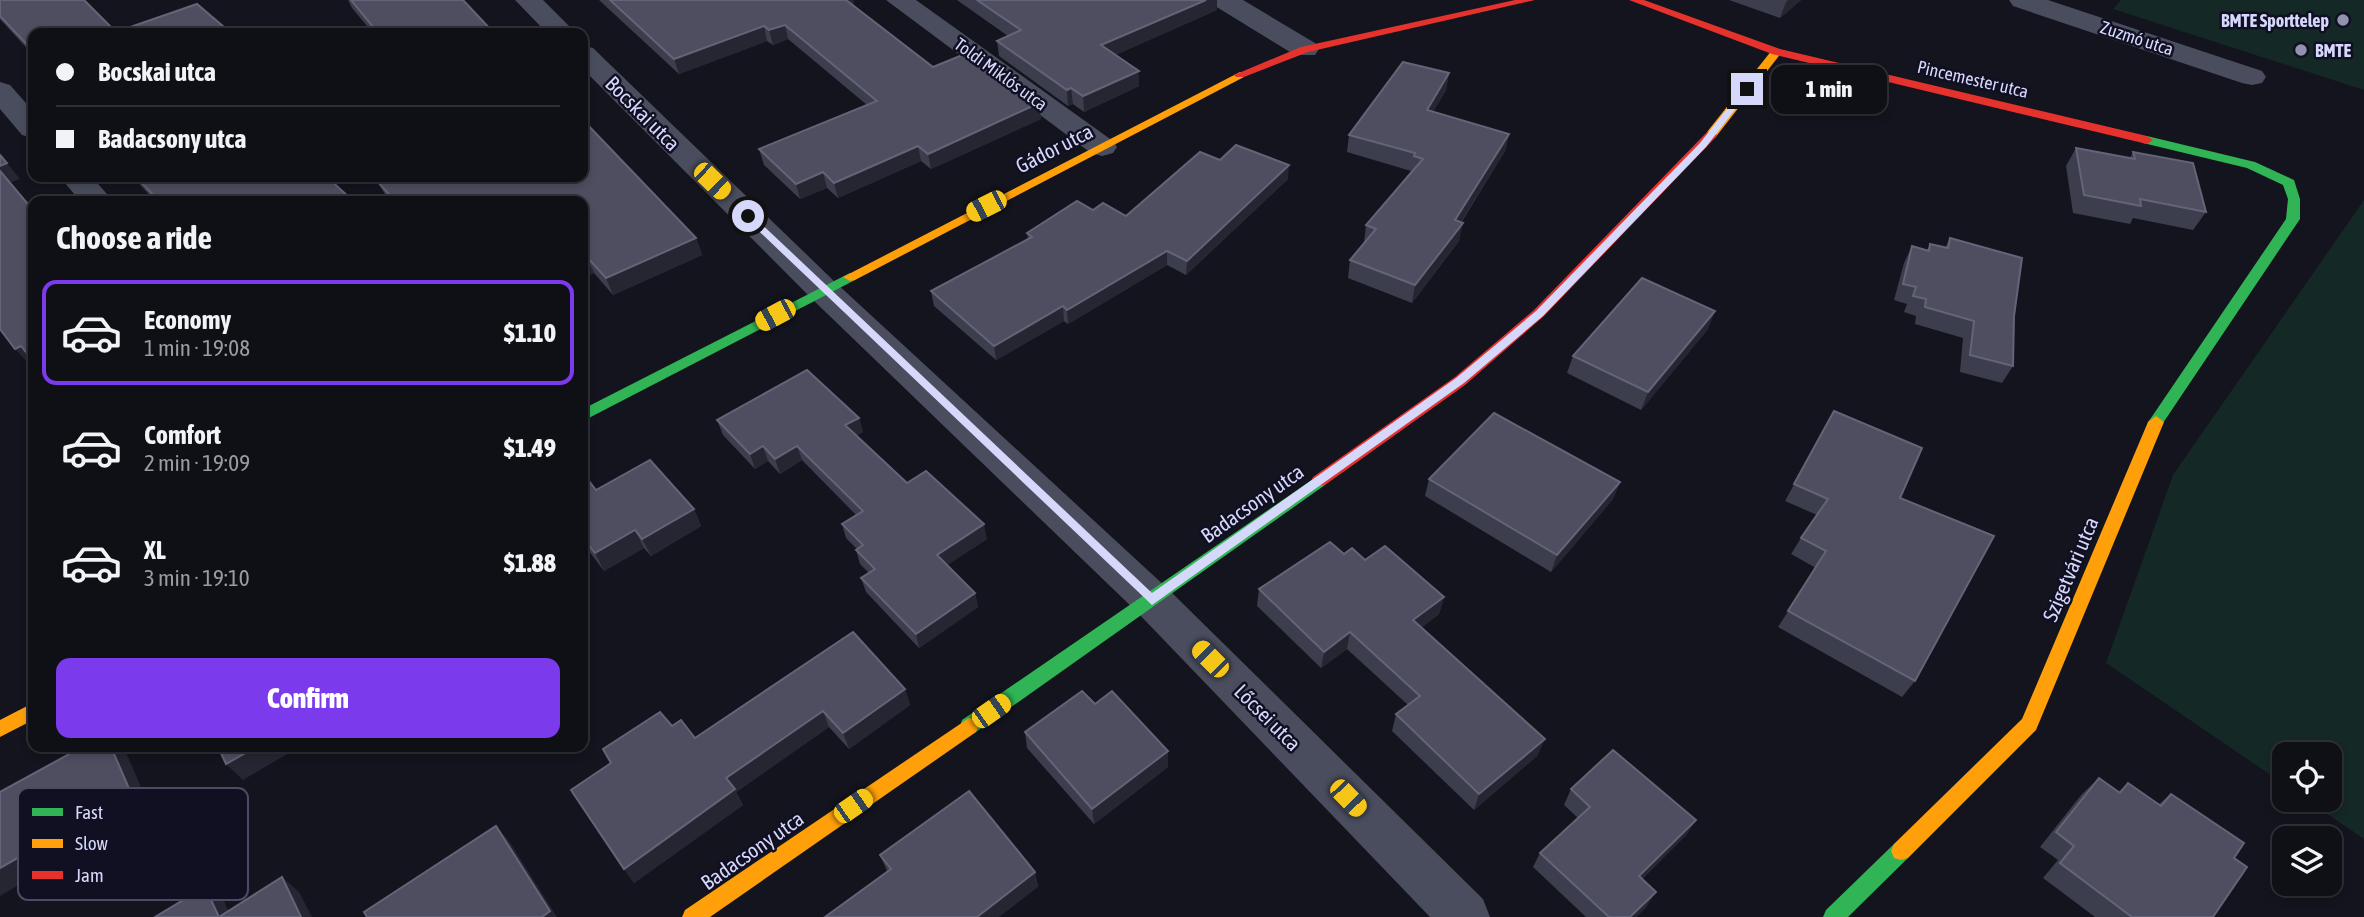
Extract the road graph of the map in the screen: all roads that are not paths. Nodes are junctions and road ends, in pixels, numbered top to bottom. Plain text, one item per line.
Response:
1 (528, 0) edge
2 (899, 0) edge
3 (1224, 0) edge
4 (1529, 0) edge
5 (1634, 0) edge
6 (2022, 0) edge
7 (557, 28) edge
8 (1306, 49) junction
9 (1776, 52) junction
10 (588, 59) edge
11 (2252, 77) dead end
12 (0, 91) edge
13 (28, 123) edge
14 (1102, 147) junction
15 (80, 182) edge
16 (92, 196) edge
17 (2294, 199) joint
18 (823, 290) junction
19 (588, 413) edge
20 (1152, 600) junction
21 (28, 714) edge
22 (0, 729) edge
23 (692, 917) edge
24 (1465, 917) edge
25 (1833, 917) edge

1 - 7 street
2 - 14 street, Toldi Miklós utca
3 - 8 street
4 - 8 street, Gádor utca
5 - 9 street, Pincemester utca
6 - 11 street, Zuzmó utca
8 - 14 street, Gádor utca
9 - 17 street, Pincemester utca
9 - 20 street, Badacsony utca
10 - 18 street, Bocskai utca
12 - 13 street
14 - 18 street, Gádor utca
15 - 16 street
17 - 25 street, Szigetvári utca
18 - 19 street, Gádor utca
18 - 20 street, Lőcsei utca
20 - 23 street, Badacsony utca
20 - 24 street, Lőcsei utca
21 - 22 street

